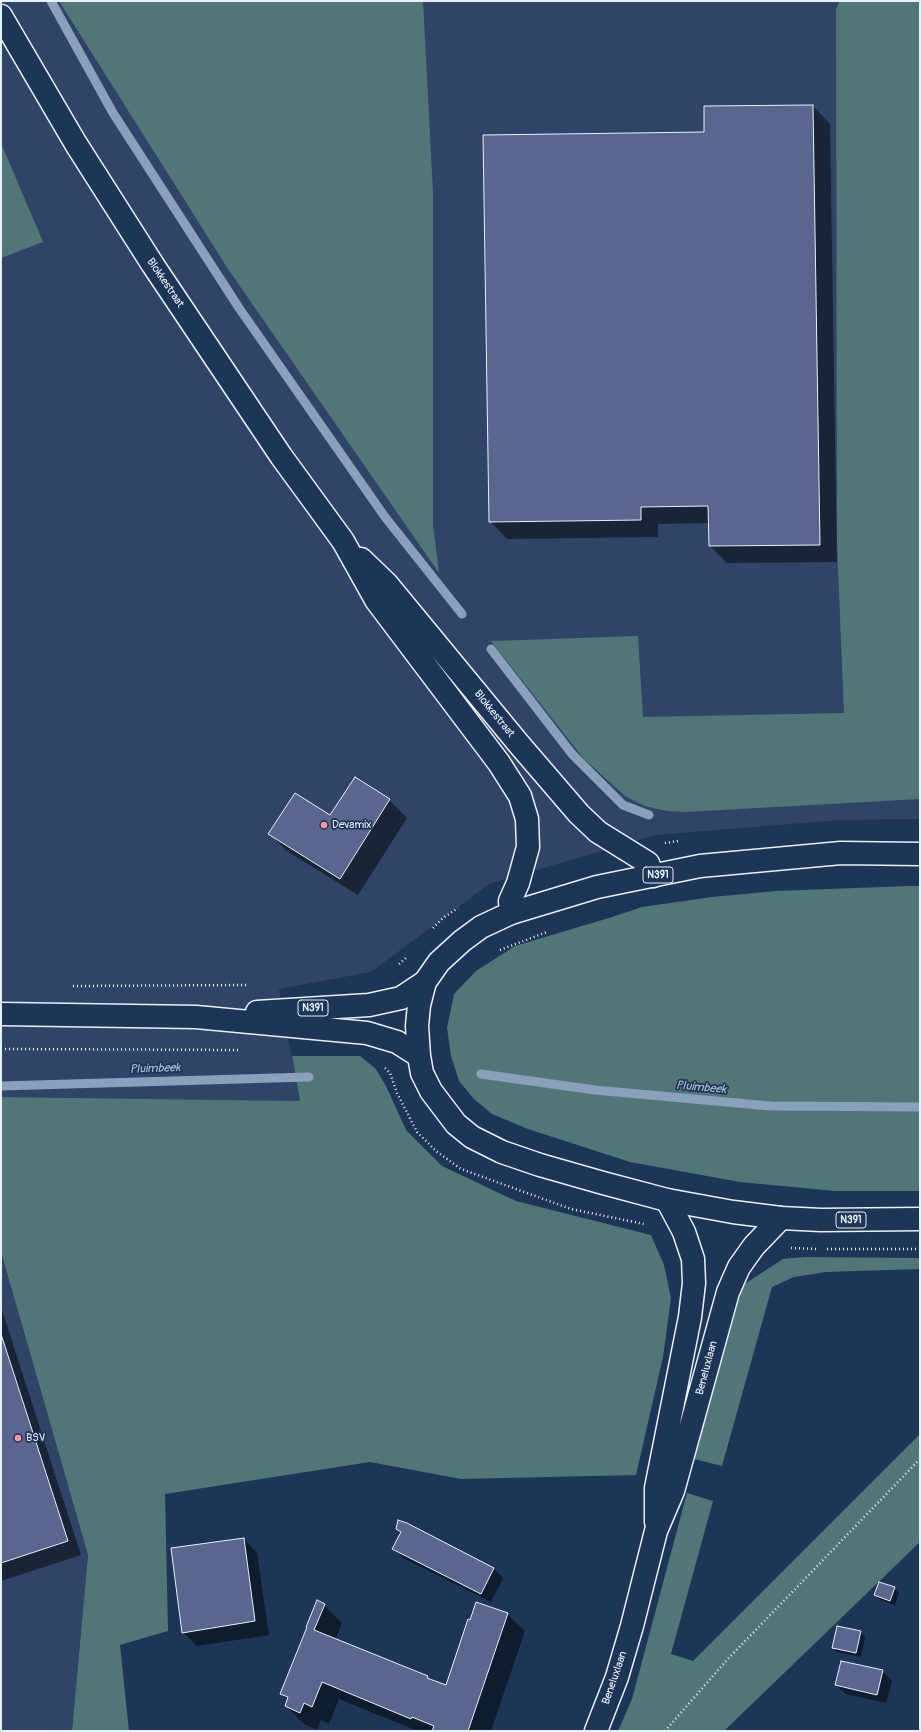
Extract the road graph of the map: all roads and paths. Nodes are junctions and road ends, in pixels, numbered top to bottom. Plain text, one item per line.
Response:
1 (1, 16) edge
2 (343, 541) junction
3 (920, 854) edge
4 (653, 876) junction
5 (511, 913) junction
6 (553, 930) dead end
7 (497, 951) dead end
8 (425, 982) junction
9 (252, 985) dead end
10 (72, 986) dead end
11 (1, 1014) edge
12 (196, 1017) junction
13 (1, 1049) edge
14 (247, 1050) dead end
15 (419, 1056) junction
16 (666, 1200) junction
17 (781, 1218) junction
18 (920, 1219) edge
19 (920, 1459) edge
20 (656, 1531) junction
21 (596, 1731) edge
22 (665, 1731) edge

1 - 2 street, Blokkestraat
2 - 4 street, Blokkestraat
2 - 5 street, Blokkestraat
3 - 4 street, N391
4 - 5 street, N391
5 - 8 street, N391
6 - 7 path
8 - 12 street, N391
8 - 15 street, N391
9 - 10 path
11 - 12 street, N391
12 - 15 street, N391
13 - 14 path
15 - 16 street, N391
16 - 17 street, N391
16 - 20 street, Beneluxlaan
17 - 18 street, N391
17 - 20 street, Beneluxlaan
19 - 22 path
20 - 21 street, Beneluxlaan

